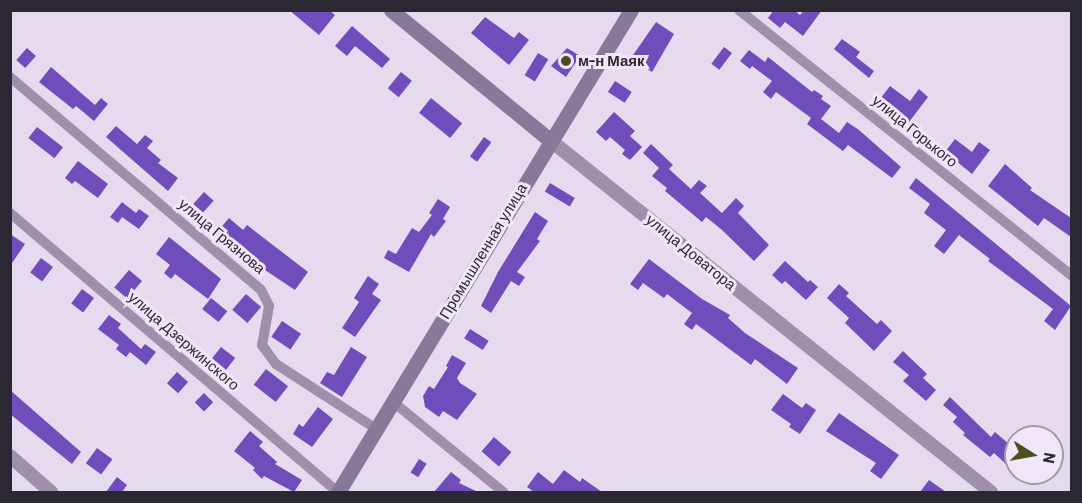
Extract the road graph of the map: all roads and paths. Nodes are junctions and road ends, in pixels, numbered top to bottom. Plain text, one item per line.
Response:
1 (391, 10) edge
2 (631, 10) edge
3 (739, 10) edge
4 (10, 77) edge
5 (550, 140) junction
6 (10, 213) edge
7 (1071, 276) edge
8 (392, 401) junction
9 (375, 428) junction
10 (10, 456) edge
11 (51, 492) edge
12 (338, 492) edge
13 (503, 492) edge
14 (991, 492) edge

1 - 5 main road, улица Доватора
2 - 5 main road, Промышленная улица
3 - 7 street, улица Горького
4 - 9 street, улица Грязнова
5 - 8 main road, Промышленная улица
5 - 14 street, улица Доватора
6 - 12 street, улица Дзержинского
8 - 9 main road, Промышленная улица
8 - 13 street
9 - 12 main road, Промышленная улица
10 - 11 street

